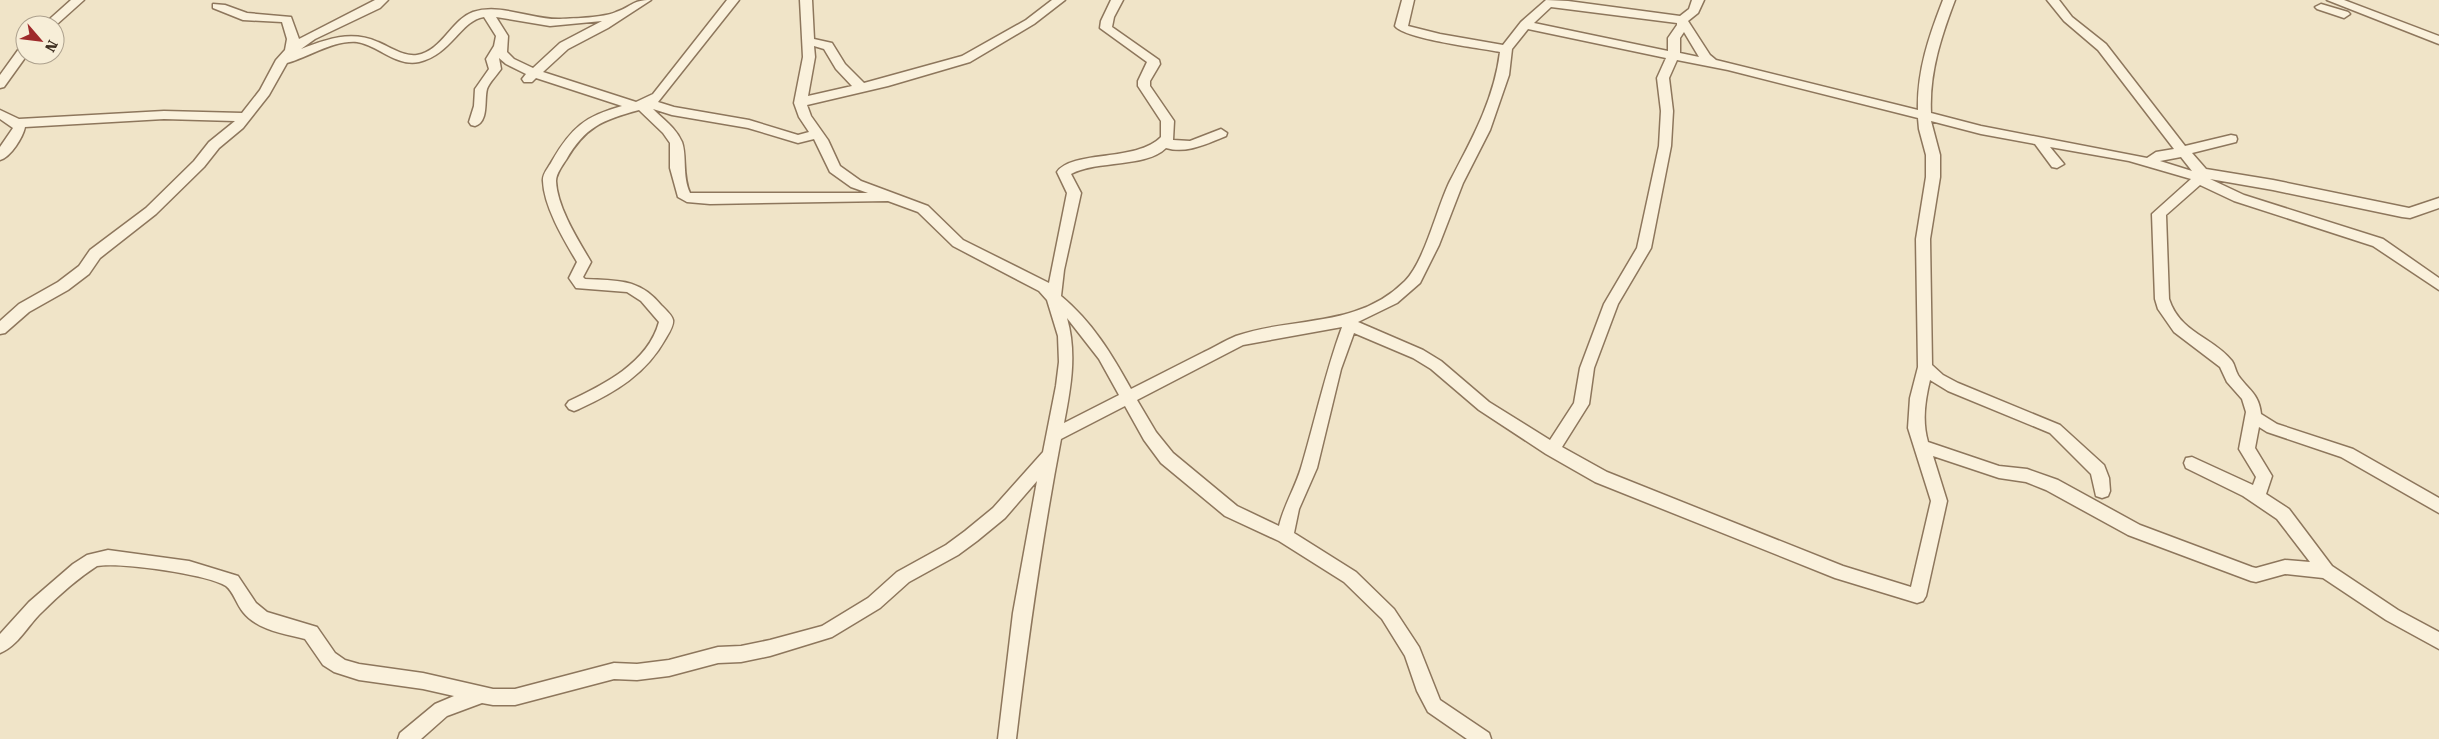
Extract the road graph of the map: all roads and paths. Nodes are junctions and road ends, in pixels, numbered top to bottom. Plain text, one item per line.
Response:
1 (78, 0) edge
2 (382, 0) edge
3 (475, 0) edge
4 (645, 0) edge
5 (733, 0) edge
6 (806, 0) edge
7 (1059, 0) edge
8 (1117, 0) edge
9 (1408, 0) edge
10 (1698, 0) edge
11 (1949, 0) edge
12 (2054, 0) edge
13 (2333, 0) edge
14 (1588, 3) edge
15 (218, 6) dead end
16 (2321, 7) dead end
17 (483, 14) junction
18 (61, 15) edge
19 (619, 16) junction
20 (1682, 20) junction
21 (2389, 22) junction
22 (1525, 25) junction
23 (2439, 40) edge
24 (808, 41) junction
25 (501, 44) junction
26 (1506, 49) junction
27 (291, 50) junction
28 (1674, 54) junction
29 (282, 60) junction
30 (15, 63) edge
31 (1712, 63) junction
32 (531, 77) junction
33 (0, 84) edge
34 (862, 88) junction
35 (800, 103) junction
36 (641, 105) junction
37 (0, 114) edge
38 (1924, 115) junction
39 (244, 117) junction
40 (475, 122) dead end
41 (18, 127) junction
42 (1221, 133) dead end
43 (818, 134) junction
44 (0, 138) edge
45 (2231, 139) dead end
46 (2039, 140) junction
47 (1165, 142) junction
48 (2183, 151) junction
49 (0, 156) edge
50 (2150, 162) junction
51 (2057, 164) dead end
52 (2199, 176) junction
53 (894, 198) junction
54 (2439, 203) edge
55 (2439, 285) edge
56 (1054, 298) junction
57 (1351, 322) junction
58 (0, 329) edge
59 (1925, 367) junction
60 (1129, 398) junction
61 (574, 405) dead end
62 (2254, 416) junction
63 (1054, 436) junction
64 (1921, 446) junction
65 (1552, 450) junction
66 (1050, 455) junction
67 (2192, 463) dead end
68 (2102, 491) dead end
69 (2257, 496) junction
70 (2439, 506) edge
71 (1285, 536) junction
72 (2326, 571) junction
73 (2439, 641) edge
74 (0, 645) edge
75 (480, 694) junction
76 (407, 739) edge
77 (1007, 739) edge
78 (1482, 739) edge

1 - 18 street
2 - 27 street
3 - 17 street
4 - 19 street
5 - 36 street
6 - 24 street
7 - 34 street
8 - 47 street
9 - 26 street
10 - 20 street
11 - 38 street
12 - 48 street
13 - 21 street
14 - 20 street
14 - 22 street
15 - 27 street
16 - 21 street
17 - 19 street
17 - 25 street
17 - 29 street
19 - 32 street
20 - 28 street
20 - 31 street
21 - 23 street
22 - 26 street
22 - 28 street
24 - 34 street
24 - 35 street
25 - 32 street
25 - 40 street
26 - 57 street
27 - 29 street
28 - 31 street
28 - 65 street
29 - 39 street
30 - 33 street
31 - 38 street
32 - 36 street
34 - 35 street
35 - 43 street
36 - 43 street
36 - 53 street
36 - 61 street
37 - 41 street
38 - 46 street
38 - 59 street
39 - 41 street
39 - 58 street
41 - 44 street
41 - 49 street
42 - 47 street
43 - 53 street
45 - 48 street
46 - 50 street
46 - 51 street
47 - 56 street
48 - 50 street
48 - 52 street
50 - 52 street
52 - 54 street
52 - 55 street
52 - 62 street
53 - 56 street
56 - 60 street
56 - 63 street
57 - 60 street
57 - 65 street
57 - 71 street
59 - 64 street
59 - 68 street
60 - 63 street
60 - 71 street
62 - 69 street
62 - 70 street
63 - 66 street
64 - 65 street
64 - 72 street
66 - 75 street
66 - 77 street
67 - 69 street
69 - 72 street
71 - 78 street
72 - 73 street
74 - 75 street
75 - 76 street

